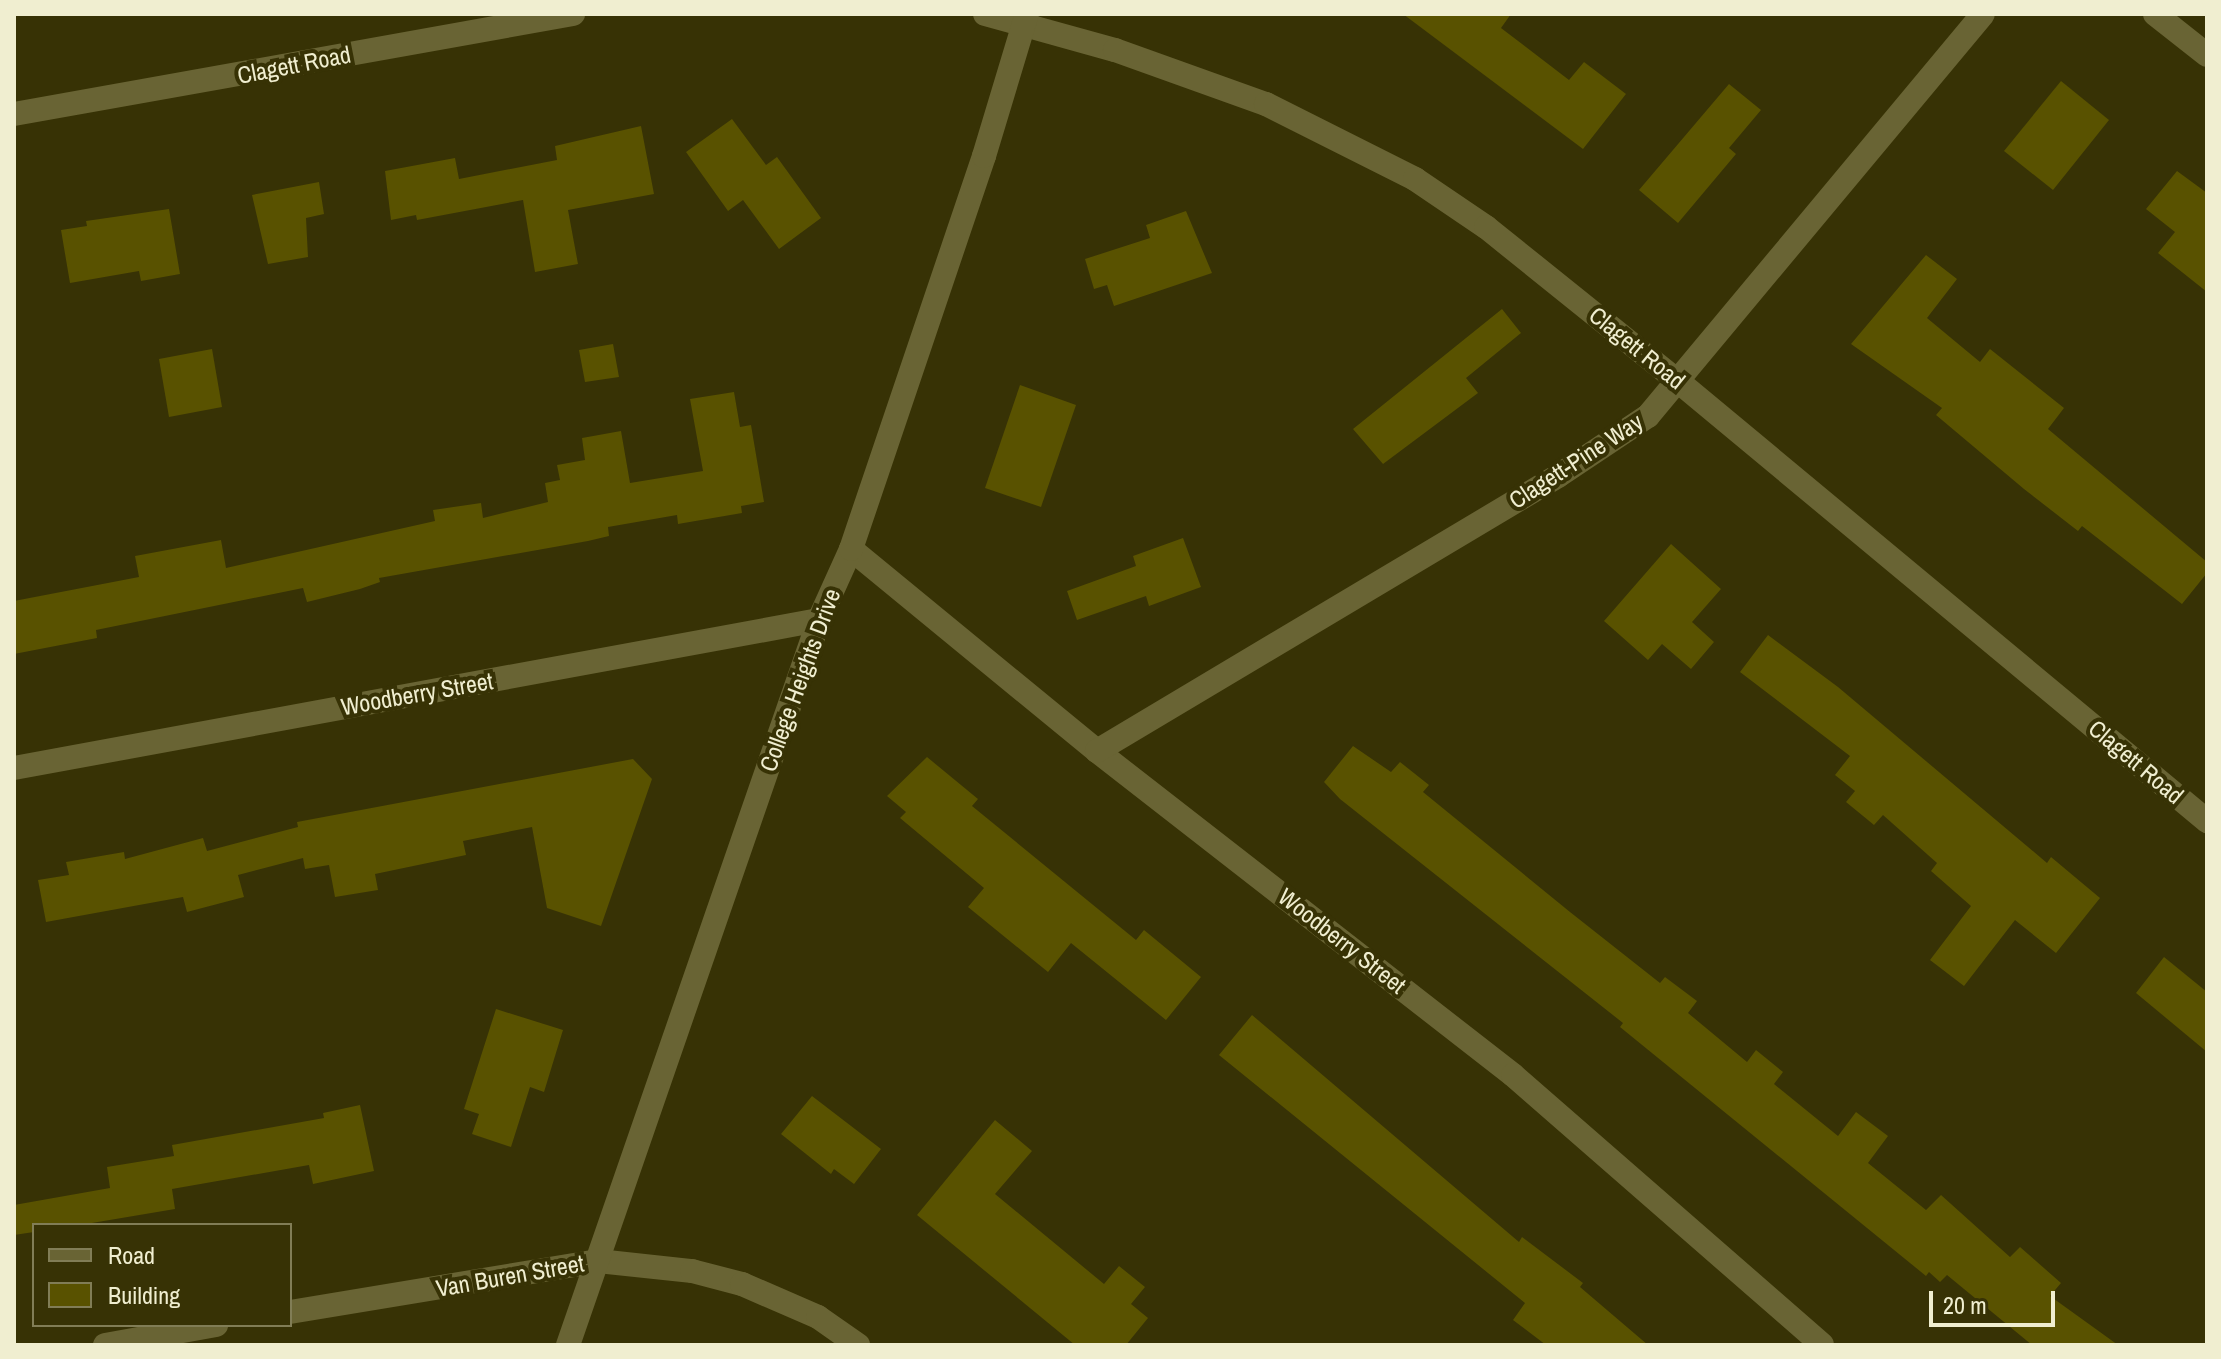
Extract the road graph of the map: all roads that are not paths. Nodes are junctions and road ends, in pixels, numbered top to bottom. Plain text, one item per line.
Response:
1 (573, 14) edge
2 (985, 14) edge
3 (1983, 14) edge
4 (2155, 14) edge
5 (1024, 20) edge
6 (2207, 55) edge
7 (14, 114) edge
8 (1679, 382) junction
9 (851, 549) junction
10 (819, 620) junction
11 (1097, 751) junction
12 (14, 768) edge
13 (2207, 821) edge
14 (598, 1261) junction
15 (292, 1312) edge
16 (205, 1327) edge
17 (105, 1345) edge
18 (568, 1345) edge
19 (858, 1345) edge
20 (1822, 1345) edge

1 - 7 street, Clagett Road
2 - 5 street, Clagett Road
3 - 8 street, Clagett-Pine Way
4 - 6 street
5 - 8 street, Clagett Road
5 - 9 street, College Heights Drive
8 - 11 street, Clagett-Pine Way
8 - 13 street, Clagett Road
9 - 10 street, College Heights Drive
9 - 11 street, Woodberry Street
10 - 12 street, Woodberry Street
10 - 14 street, College Heights Drive
11 - 20 street, Woodberry Street
14 - 15 street, Van Buren Street
14 - 18 street, College Heights Drive
14 - 19 street, Van Buren Street
16 - 17 street

